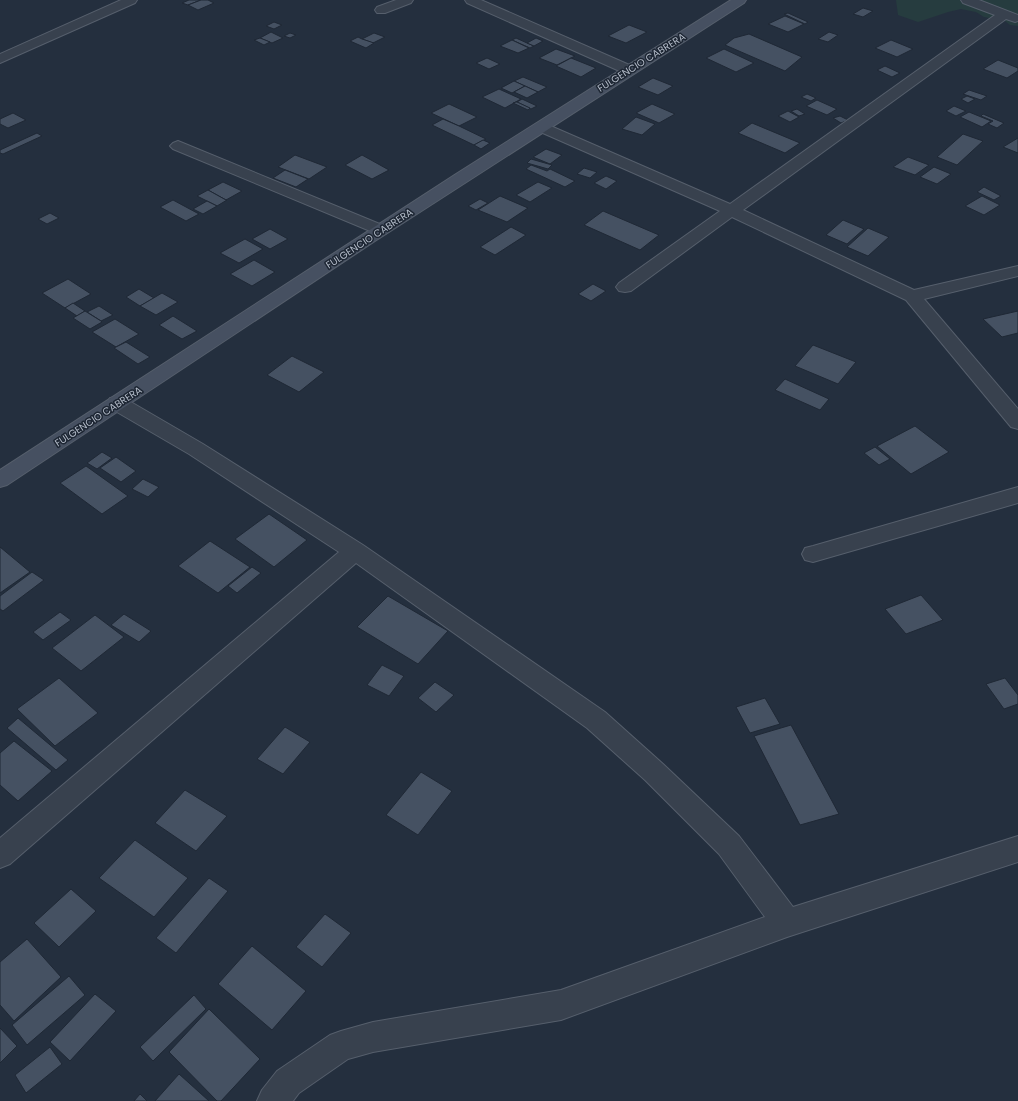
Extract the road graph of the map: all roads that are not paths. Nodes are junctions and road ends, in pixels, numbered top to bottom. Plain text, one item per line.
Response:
1 (131, 0) edge
2 (406, 0) edge
3 (471, 0) edge
4 (740, 0) edge
5 (967, 0) edge
6 (381, 10) dead end
7 (1012, 17) edge
8 (0, 59) edge
9 (629, 70) junction
10 (541, 128) junction
11 (178, 146) dead end
12 (732, 211) junction
13 (381, 230) junction
14 (1018, 271) edge
15 (625, 287) dead end
16 (912, 296) junction
17 (117, 403) junction
18 (1018, 422) edge
19 (0, 480) edge
20 (1018, 495) edge
21 (355, 551) junction
22 (813, 554) dead end
23 (1018, 849) edge
24 (0, 855) edge
25 (787, 923) junction
26 (273, 1101) edge

1 - 8 street
2 - 6 street
3 - 9 street
4 - 9 main road, FULGENCIO CABRERA
5 - 7 street
7 - 12 street
9 - 10 main road, FULGENCIO CABRERA
10 - 12 street
10 - 13 main road, FULGENCIO CABRERA
11 - 13 street
12 - 15 street
12 - 16 street
13 - 17 main road, FULGENCIO CABRERA
14 - 16 street
16 - 18 street
17 - 19 main road, FULGENCIO CABRERA
17 - 21 street
20 - 22 street
21 - 24 street
21 - 25 street
23 - 25 street
25 - 26 street

